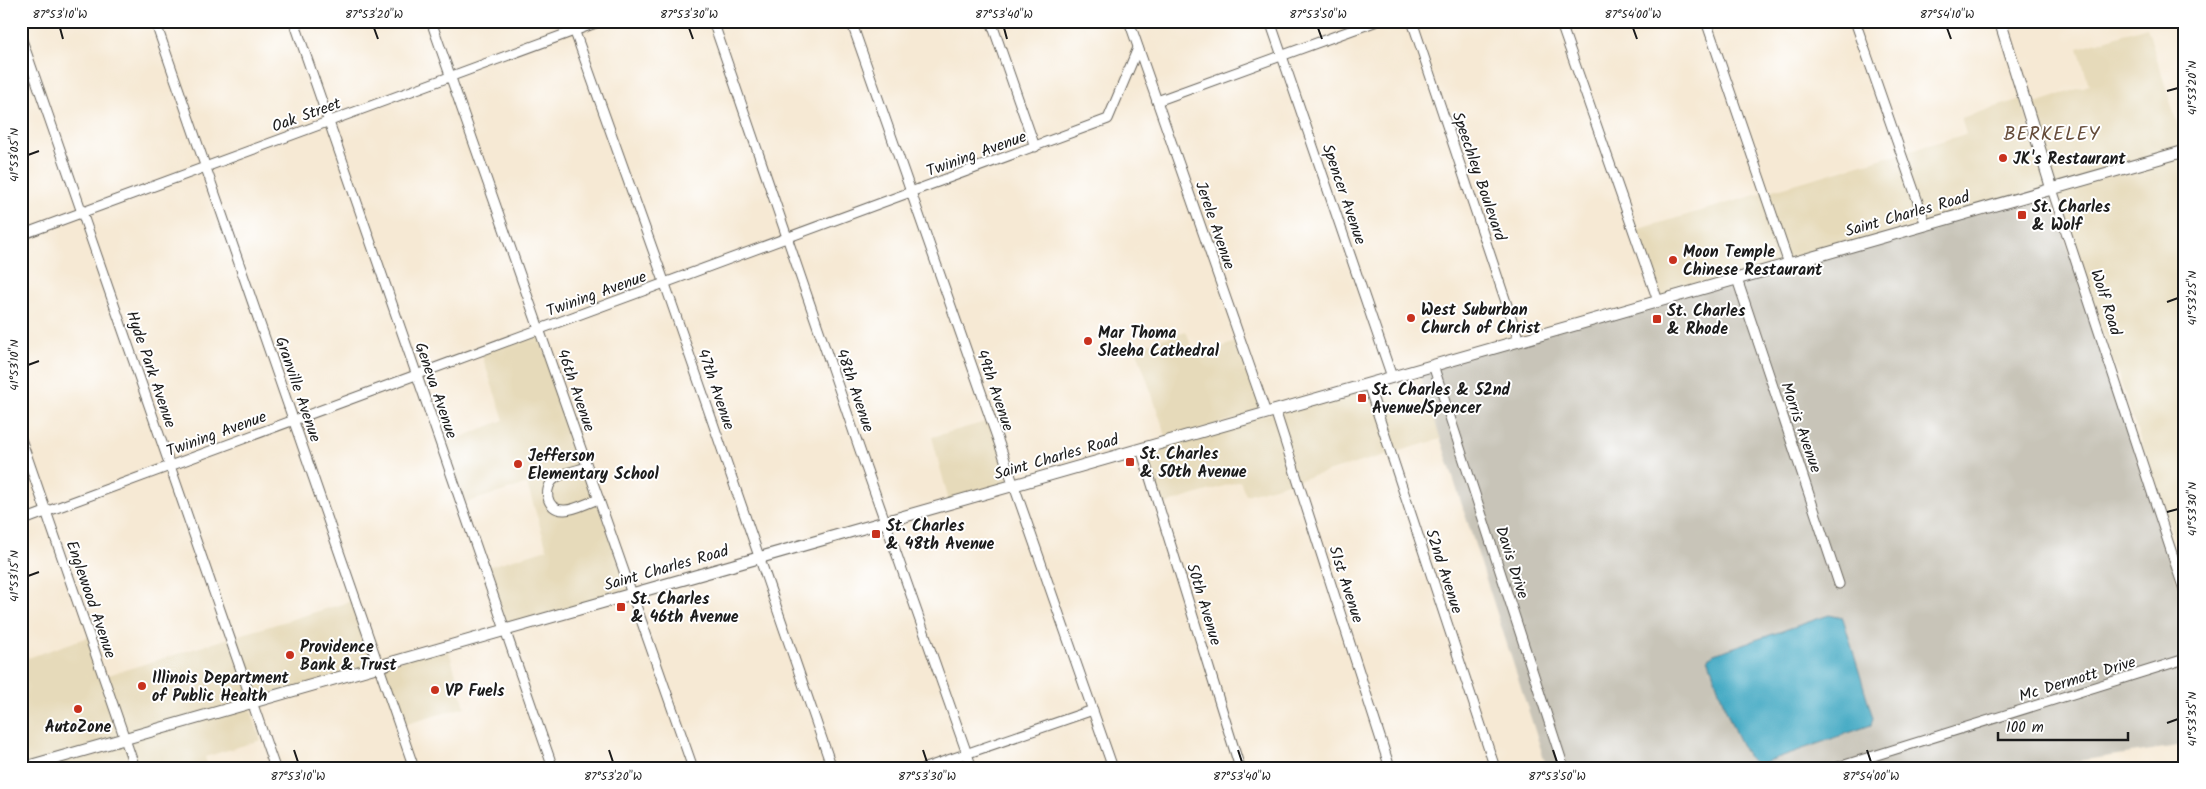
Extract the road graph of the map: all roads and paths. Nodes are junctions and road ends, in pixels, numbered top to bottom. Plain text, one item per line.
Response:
1 (155, 21) edge
2 (294, 21) edge
3 (431, 21) edge
4 (571, 21) edge
5 (602, 21) edge
6 (713, 21) edge
7 (851, 21) edge
8 (991, 21) edge
9 (1129, 21) edge
10 (1270, 21) edge
11 (1377, 21) edge
12 (1412, 21) edge
13 (1560, 21) edge
14 (1706, 21) edge
15 (1855, 21) edge
16 (2000, 21) edge
17 (574, 31) junction
18 (21, 37) edge
19 (1138, 48) junction
20 (1282, 57) junction
21 (450, 77) junction
22 (1156, 101) junction
23 (329, 122) junction
24 (1035, 147) junction
25 (2185, 151) edge
26 (206, 168) junction
27 (2052, 189) junction
28 (912, 193) junction
29 (82, 213) junction
30 (1926, 225) junction
31 (21, 235) edge
32 (788, 238) junction
33 (1789, 264) junction
34 (1737, 279) junction
35 (665, 284) junction
36 (1658, 301) junction
37 (541, 329) junction
38 (1519, 341) junction
39 (1434, 365) junction
40 (416, 375) junction
41 (1392, 377) junction
42 (1368, 384) junction
43 (1271, 412) junction
44 (294, 421) junction
45 (21, 439) edge
46 (1141, 449) junction
47 (170, 466) junction
48 (587, 467) junction
49 (1014, 484) junction
50 (598, 499) junction
51 (46, 512) junction
52 (21, 521) edge
53 (885, 521) junction
54 (760, 557) junction
55 (1839, 584) dead end
56 (2185, 592) edge
57 (632, 593) junction
58 (505, 629) junction
59 (2185, 660) edge
60 (378, 666) junction
61 (252, 702) junction
62 (1093, 710) junction
63 (125, 738) junction
64 (967, 753) junction
65 (274, 766) edge
66 (22, 768) edge
67 (135, 768) edge
68 (414, 768) edge
69 (553, 768) edge
70 (693, 768) edge
71 (832, 768) edge
72 (925, 768) edge
73 (972, 768) edge
74 (1113, 768) edge
75 (1240, 768) edge
76 (1390, 768) edge
77 (1495, 768) edge
78 (1564, 768) edge
79 (1835, 768) edge

1 - 26 street, Granville Avenue
2 - 23 street, Geneva Avenue
3 - 21 street, 46th Avenue
4 - 17 street, 47th Avenue
5 - 17 street, Oak Street
6 - 32 street, 48th Avenue
7 - 28 street, 49th Avenue
8 - 24 street
9 - 19 street
10 - 20 street, Spencer Avenue
11 - 20 street
12 - 38 street, Speechley Boulevard
13 - 36 street
14 - 33 street
15 - 30 street
16 - 27 main road, Wolf Road
17 - 21 street, Oak Street
17 - 35 street, 47th Avenue
18 - 29 street, Hyde Park Avenue
19 - 22 street, Jerele Avenue
19 - 24 street, Twining Avenue
20 - 22 street
20 - 41 street, Spencer Avenue
21 - 23 street, Oak Street
21 - 37 street, 46th Avenue
22 - 43 street, Jerele Avenue
23 - 26 street, Oak Street
23 - 40 street, Geneva Avenue
24 - 28 street, Twining Avenue
25 - 27 main road, Saint Charles Road
26 - 29 street, Oak Street
26 - 44 street, Granville Avenue
27 - 30 main road, Saint Charles Road
27 - 56 street, Wolf Road
28 - 32 street, Twining Avenue
28 - 49 street, 49th Avenue
29 - 31 street, Oak Street
29 - 47 street, Hyde Park Avenue
30 - 33 main road, Saint Charles Road
32 - 35 street, Twining Avenue
32 - 53 street, 48th Avenue
33 - 34 main road, Saint Charles Road
34 - 36 main road, Saint Charles Road
34 - 55 street, Morris Avenue
35 - 37 street, Twining Avenue
35 - 54 street, 47th Avenue
36 - 38 main road, Saint Charles Road
37 - 40 street, Twining Avenue
37 - 48 street, 46th Avenue
38 - 39 main road, Saint Charles Road
39 - 41 main road, Saint Charles Road
39 - 78 street, Davis Drive
40 - 44 street, Twining Avenue
40 - 58 street, Geneva Avenue
41 - 42 main road, Saint Charles Road
42 - 43 main road, Saint Charles Road
42 - 77 street, 52nd Avenue
43 - 46 main road, Saint Charles Road
43 - 76 street, 51st Avenue
44 - 47 street, Twining Avenue
44 - 60 street, Granville Avenue
45 - 51 street, Englewood Avenue
46 - 49 main road, Saint Charles Road
46 - 75 street, 50th Avenue
47 - 51 street, Twining Avenue
47 - 61 street, Hyde Park Avenue
48 - 50 street, 46th Avenue
48 - 50 street
49 - 53 main road, Saint Charles Road
49 - 62 street, 49th Avenue
50 - 57 street, 46th Avenue
51 - 52 street, Twining Avenue
51 - 63 street, Englewood Avenue
53 - 54 main road, Saint Charles Road
53 - 64 street, 48th Avenue
54 - 57 main road, Saint Charles Road
54 - 71 street, 47th Avenue
57 - 58 main road, Saint Charles Road
57 - 70 street, 46th Avenue
58 - 60 main road, Saint Charles Road
58 - 69 street, Geneva Avenue
59 - 79 street, Mc Dermott Drive
60 - 61 main road, Saint Charles Road
60 - 68 street, Granville Avenue
61 - 63 main road, Saint Charles Road
61 - 65 street, Hyde Park Avenue
62 - 64 street
62 - 74 street, 49th Avenue
63 - 66 main road, Saint Charles Road
63 - 67 street, Englewood Avenue
64 - 72 street
64 - 73 street, 48th Avenue

